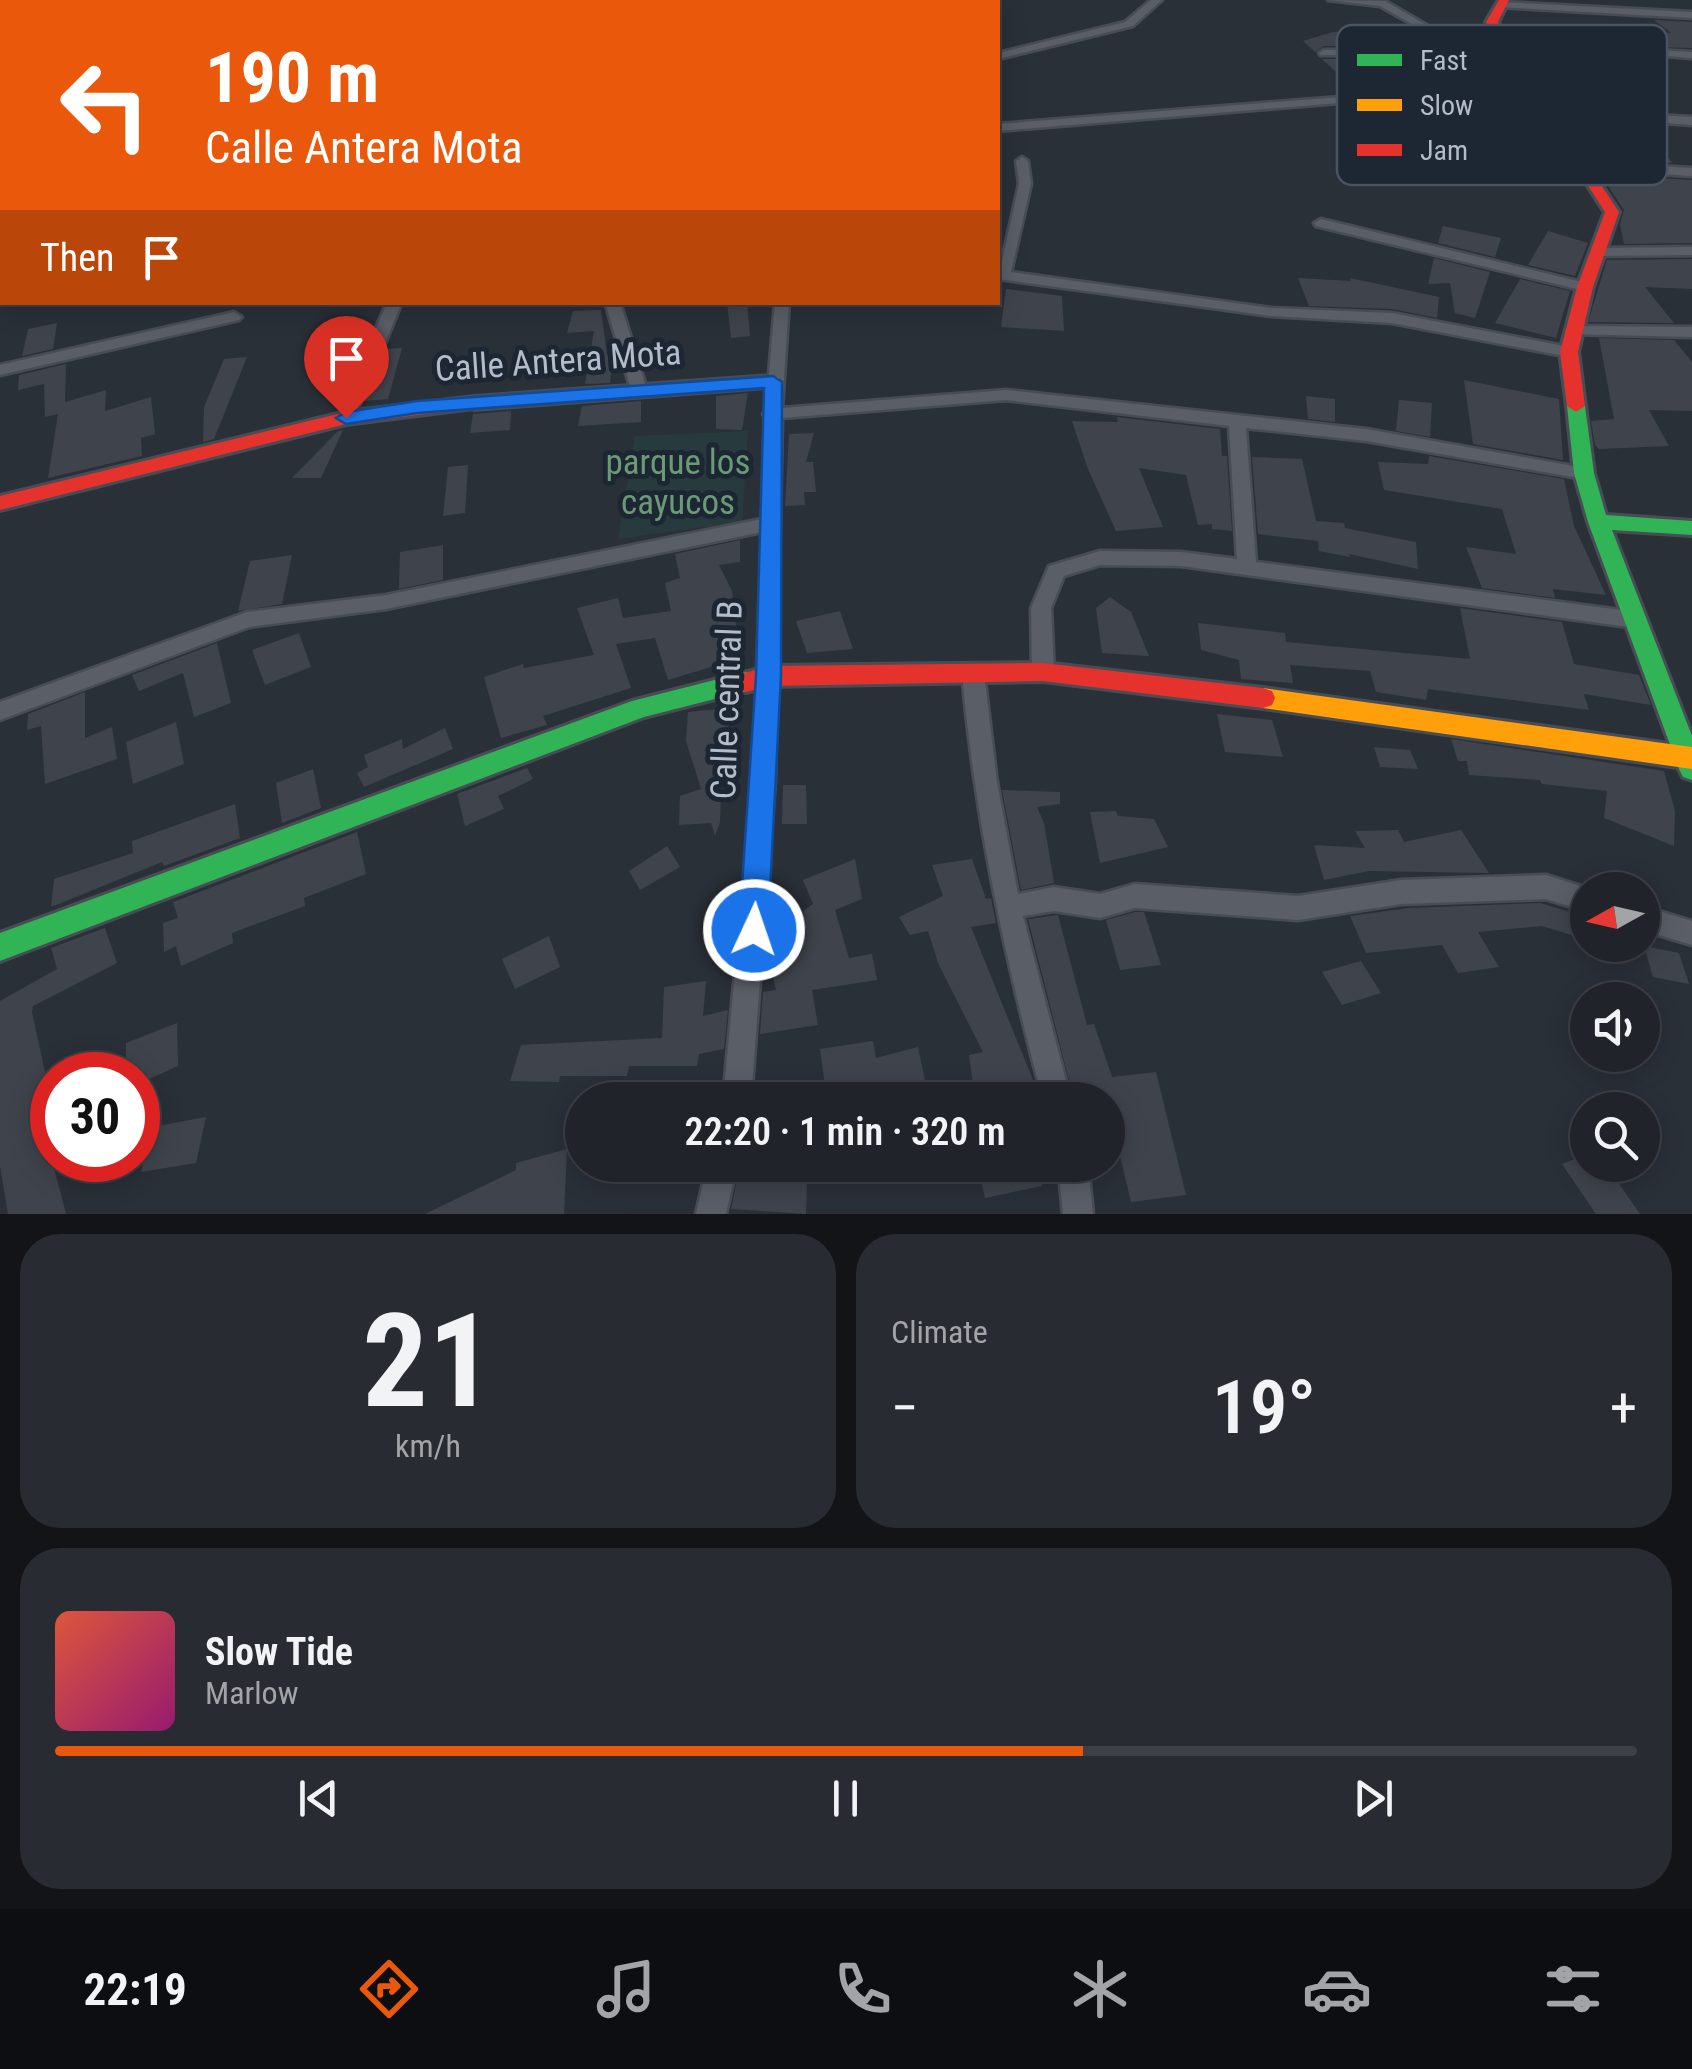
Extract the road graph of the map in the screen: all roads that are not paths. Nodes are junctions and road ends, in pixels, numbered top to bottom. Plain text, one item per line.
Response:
1 (1157, 0) edge
2 (1333, 0) edge
3 (1682, 0) edge
4 (1380, 2) edge
5 (1502, 2) edge
6 (1692, 11) edge
7 (1421, 25) edge
8 (1493, 25) edge
9 (1324, 53) dead end
10 (1337, 53) edge
11 (1667, 53) edge
12 (1692, 54) edge
13 (1000, 56) edge
14 (1337, 101) edge
15 (1667, 119) edge
16 (1692, 121) edge
17 (1000, 128) edge
18 (1022, 160) dead end
19 (1667, 171) edge
20 (1692, 172) edge
21 (1597, 185) edge
22 (1320, 224) dead end
23 (1692, 251) edge
24 (1600, 252) junction
25 (1000, 276) edge
26 (1585, 287) junction
27 (394, 305) edge
28 (613, 305) edge
29 (782, 305) edge
30 (234, 317) dead end
31 (1692, 332) edge
32 (1571, 341) junction
33 (0, 370) edge
34 (773, 382) junction
35 (639, 390) junction
36 (771, 414) junction
37 (346, 418) junction
38 (1240, 422) junction
39 (1584, 473) junction
40 (0, 503) edge
41 (1598, 522) junction
42 (770, 524) junction
43 (1692, 528) edge
44 (1247, 568) junction
45 (1636, 620) junction
46 (1044, 672) junction
47 (973, 673) junction
48 (768, 676) junction
49 (0, 711) edge
50 (1692, 758) edge
51 (1692, 769) edge
52 (1570, 894) edge
53 (1009, 906) junction
54 (1660, 923) edge
55 (1692, 933) edge
56 (0, 946) edge
57 (738, 1082) edge
58 (1052, 1082) edge
59 (718, 1182) edge
60 (1075, 1182) edge
61 (710, 1214) edge
62 (1078, 1214) edge

1 - 13 street
2 - 4 street
3 - 6 street
4 - 7 street
5 - 6 street
5 - 8 street
9 - 10 street
11 - 12 street
14 - 17 street
15 - 16 street
18 - 25 street
19 - 20 street
21 - 24 street
22 - 26 street
23 - 24 street
24 - 26 street
25 - 32 street
26 - 32 street
27 - 37 street
28 - 35 street
29 - 34 street, Calle central B
30 - 33 street
31 - 32 street
32 - 39 street
34 - 35 street, Calle Antera Mota
34 - 36 street, Calle central B
35 - 37 street, Calle Antera Mota
36 - 38 street
36 - 42 street, Calle central B
37 - 40 street, Calle Antera Mota
38 - 39 street
38 - 44 street
39 - 41 street
41 - 43 street
41 - 45 street
42 - 48 street, Calle central B
42 - 49 street
44 - 45 street
44 - 46 street
45 - 50 street
46 - 47 street
46 - 50 street
47 - 48 street
47 - 53 street
48 - 56 street
48 - 57 street, Calle central B
50 - 51 street
52 - 53 street
53 - 58 street
54 - 55 street
59 - 61 street
60 - 62 street

